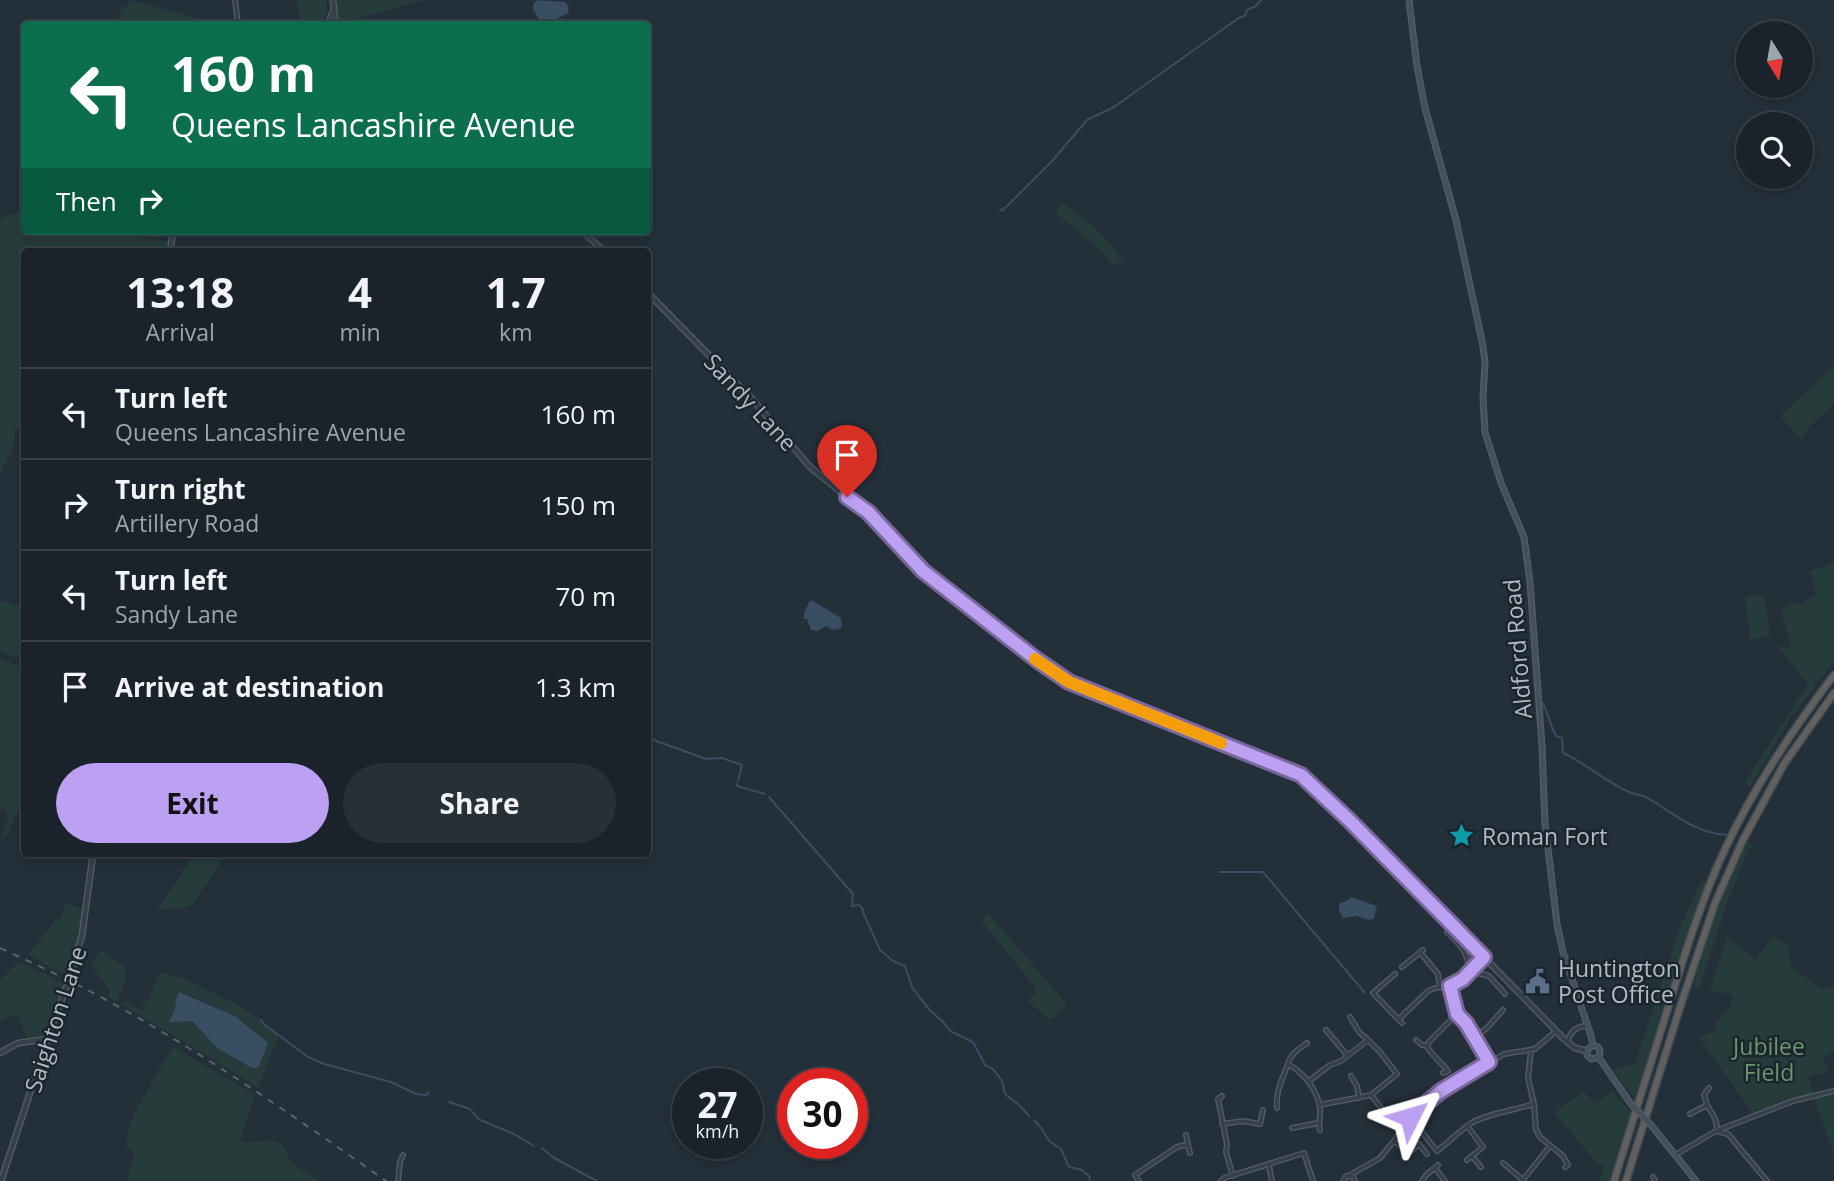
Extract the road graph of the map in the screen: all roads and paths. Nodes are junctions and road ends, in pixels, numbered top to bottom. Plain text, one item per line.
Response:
1 (234, 0) edge
2 (333, 0) edge
3 (1409, 0) edge
4 (334, 9) junction
5 (238, 21) edge
6 (330, 21) edge
7 (336, 21) edge
8 (586, 235) edge
9 (601, 248) edge
10 (651, 296) edge
11 (1834, 675) edge
12 (1834, 694) edge
13 (93, 857) edge
14 (1447, 933) dead end
15 (1484, 957) junction
16 (1402, 967) dead end
17 (1470, 971) junction
18 (1395, 974) dead end
19 (1450, 986) junction
20 (1440, 987) junction
21 (1505, 994) dead end
22 (1503, 1010) dead end
23 (1457, 1014) junction
24 (1348, 1024) dead end
25 (1588, 1026) junction
26 (1326, 1030) dead end
27 (1556, 1031) junction
28 (1474, 1037) junction
29 (48, 1039) junction
30 (1368, 1040) junction
31 (1416, 1040) dead end
32 (1307, 1043) dead end
33 (1568, 1043) junction
34 (1593, 1045) junction
35 (1427, 1046) junction
36 (1531, 1050) junction
37 (1587, 1051) junction
38 (0, 1053) edge
39 (1347, 1055) junction
40 (1599, 1058) junction
41 (1489, 1062) junction
42 (1288, 1064) junction
43 (1448, 1071) dead end
44 (1352, 1079) dead end
45 (1309, 1081) junction
46 (1709, 1088) dead end
47 (1834, 1091) edge
48 (1371, 1095) junction
49 (1359, 1098) junction
50 (1218, 1099) dead end
51 (1534, 1104) junction
52 (1319, 1105) junction
53 (1707, 1105) junction
54 (1277, 1108) dead end
55 (1263, 1110) dead end
56 (1690, 1114) dead end
57 (1410, 1117) junction
58 (1318, 1123) junction
59 (1222, 1124) junction
60 (1467, 1126) junction
61 (1295, 1129) dead end
62 (1320, 1130) dead end
63 (1716, 1131) junction
64 (1400, 1133) junction
65 (1186, 1135) dead end
66 (1394, 1142) junction
67 (1188, 1144) junction
68 (1550, 1146) junction
69 (1311, 1151) dead end
70 (1190, 1153) dead end
71 (1304, 1153) junction
72 (1427, 1154) dead end
73 (403, 1155) dead end
74 (1675, 1155) junction
75 (1472, 1156) junction
76 (1467, 1160) dead end
77 (1504, 1163) dead end
78 (1269, 1165) junction
79 (1569, 1165) dead end
80 (1481, 1167) dead end
81 (1233, 1176) junction
82 (1353, 1178) edge
83 (1, 1181) edge
84 (398, 1181) edge
85 (1139, 1181) edge
86 (1221, 1181) edge
87 (1272, 1181) edge
88 (1313, 1181) edge
89 (1343, 1181) edge
90 (1422, 1181) edge
91 (1445, 1181) edge
92 (1523, 1181) edge
93 (1614, 1181) edge
94 (1626, 1181) edge
95 (1696, 1181) edge
96 (1767, 1181) edge

1 - 5 street
2 - 4 street
3 - 25 main road, Aldford Road
4 - 6 street
4 - 7 street
8 - 9 street
10 - 15 street, Sandy Lane
11 - 93 highway
12 - 94 highway
13 - 29 street, Saighton Lane, bridge
14 - 17 street
15 - 17 street
15 - 27 street, Sandy Lane
16 - 20 street
17 - 19 street
17 - 21 street
18 - 20 street
19 - 20 street
19 - 23 street
22 - 28 street
23 - 28 street
23 - 35 street
24 - 30 street
25 - 33 street
25 - 34 main road, Aldford Road
26 - 39 street
27 - 33 street, Sandy Lane
27 - 36 street
28 - 41 street
29 - 38 street
29 - 83 street, Saighton Lane
30 - 39 street
30 - 48 street
31 - 35 street
32 - 42 street
33 - 37 street, Sandy Lane
34 - 37 main road
34 - 40 main road
35 - 43 street
36 - 41 street
36 - 51 street
37 - 40 main road
39 - 45 street
40 - 74 main road, bridge
41 - 57 street
42 - 45 street
42 - 54 street
44 - 49 street
45 - 52 street
46 - 53 street
47 - 63 street
48 - 49 street
48 - 64 street
49 - 52 street
50 - 59 street
51 - 60 street
51 - 68 street
52 - 58 street
53 - 56 street
53 - 63 street
55 - 59 street
57 - 60 street
57 - 64 street
58 - 61 street
58 - 62 street
59 - 81 street
60 - 75 street
63 - 74 street
63 - 96 street
64 - 66 street
65 - 67 street
66 - 72 street
66 - 82 street
67 - 70 street
67 - 85 street
68 - 79 street
68 - 92 street
69 - 71 street
71 - 78 street
71 - 88 street
73 - 84 street
74 - 95 main road
75 - 76 street
75 - 80 street
77 - 92 street
78 - 81 street
78 - 87 street
81 - 86 street
82 - 89 street
90 - 91 street

